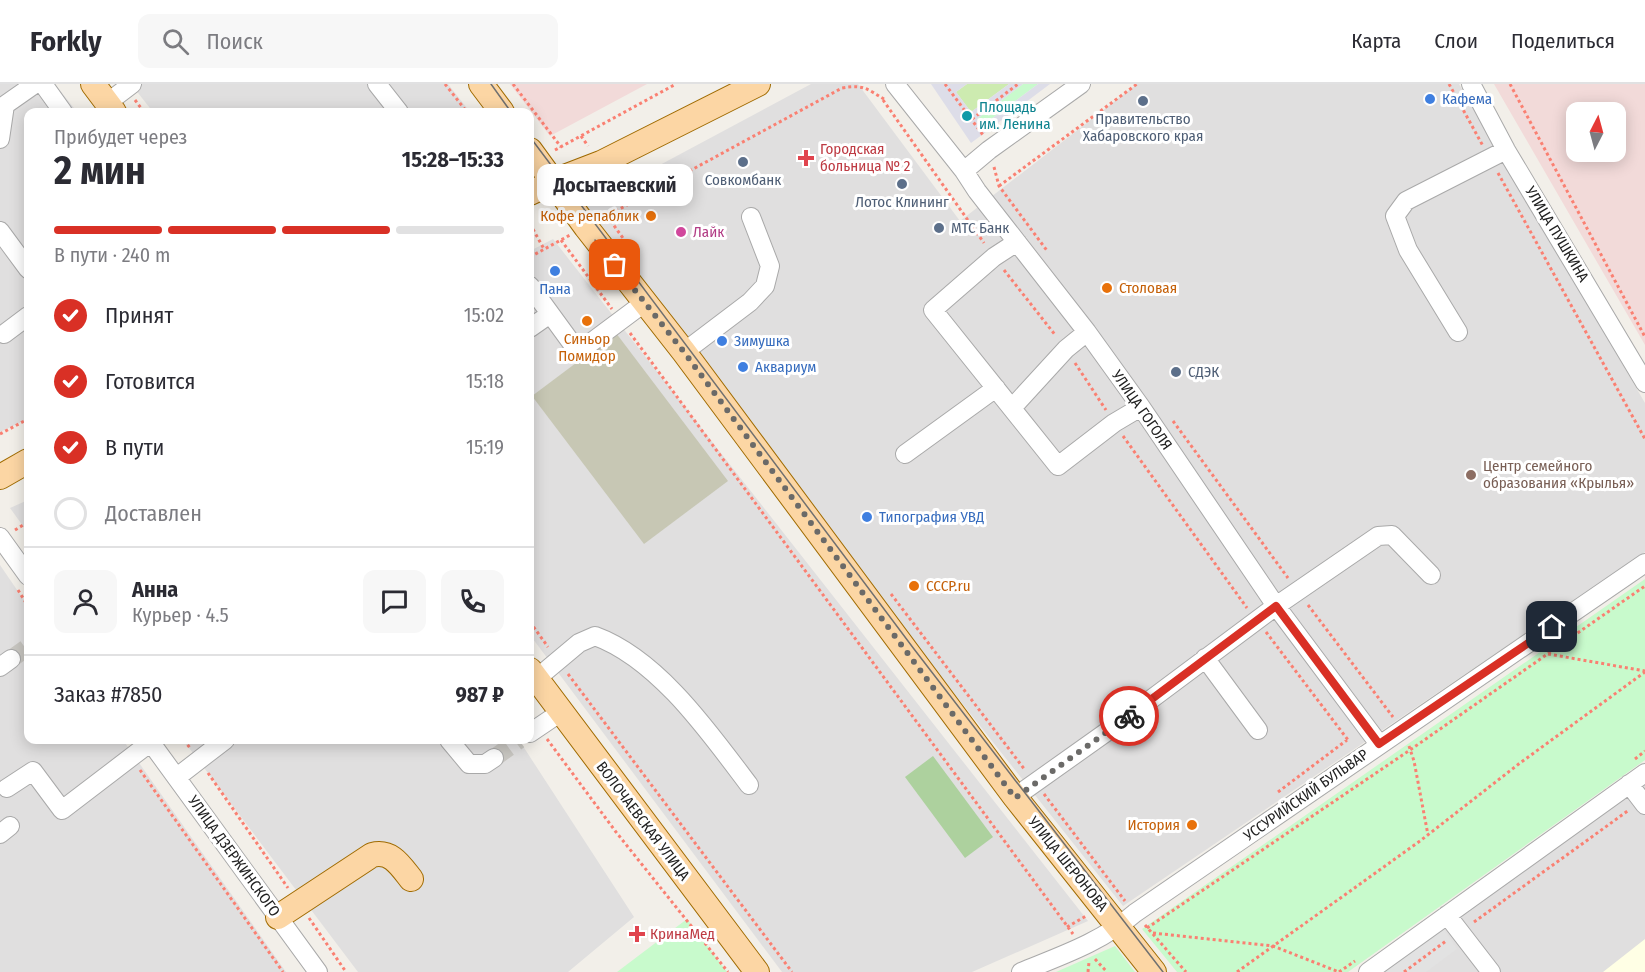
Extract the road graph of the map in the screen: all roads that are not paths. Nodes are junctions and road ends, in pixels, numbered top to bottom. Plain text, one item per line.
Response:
1 (35, 84) edge
2 (43, 84) edge
3 (132, 84) edge
4 (377, 84) edge
5 (482, 84) edge
6 (758, 84) edge
7 (1081, 84) edge
8 (1472, 84) edge
9 (897, 86) edge
10 (105, 100) edge
11 (60, 108) edge
12 (396, 108) edge
13 (499, 108) edge
14 (0, 139) edge
15 (1506, 150) junction
16 (534, 156) edge
17 (964, 171) junction
18 (554, 183) junction
19 (534, 191) edge
20 (751, 217) dead end
21 (0, 231) edge
22 (1017, 242) junction
23 (24, 264) edge
24 (534, 292) edge
25 (644, 303) junction
26 (550, 314) junction
27 (24, 319) edge
28 (534, 325) edge
29 (1087, 332) junction
30 (1458, 332) dead end
31 (4, 334) dead end
32 (684, 352) junction
33 (1645, 383) edge
34 (996, 388) junction
35 (1141, 406) junction
36 (1012, 408) junction
37 (905, 454) dead end
38 (24, 463) edge
39 (0, 477) edge
40 (0, 537) edge
41 (1645, 563) edge
42 (24, 570) edge
43 (1431, 575) dead end
44 (1276, 606) junction
45 (1205, 658) junction
46 (534, 673) edge
47 (534, 675) edge
48 (561, 712) junction
49 (534, 730) edge
50 (1258, 730) dead end
51 (146, 744) edge
52 (152, 744) edge
53 (220, 744) edge
54 (452, 744) edge
55 (1379, 744) junction
56 (494, 758) tunnel mouth
57 (1645, 773) edge
58 (177, 777) junction
59 (1629, 784) junction
60 (749, 785) dead end
61 (7, 788) dead end
62 (1015, 798) junction
63 (1643, 803) edge
64 (411, 879) dead end
65 (1447, 915) junction
66 (278, 917) junction
67 (1126, 920) junction
68 (318, 972) edge
69 (757, 972) edge
70 (1021, 972) edge
71 (1154, 972) edge
72 (1368, 972) edge
73 (1491, 972) edge

1 - 14 street
2 - 11 street
3 - 10 street
4 - 12 street
5 - 13 main road
6 - 18 main road
7 - 17 street
8 - 15 street, УЛИЦА ПУШКИНА
9 - 17 street, УЛИЦА ГОГОЛЯ
15 - 30 street
15 - 33 street, УЛИЦА ПУШКИНА
16 - 18 main road, УЛИЦА ШЕРОНОВА
17 - 22 street, УЛИЦА ГОГОЛЯ
18 - 19 main road
18 - 25 main road, УЛИЦА ШЕРОНОВА
20 - 32 street
21 - 23 street
22 - 29 street, УЛИЦА ГОГОЛЯ
22 - 34 street
24 - 26 street
25 - 26 street
25 - 32 main road, УЛИЦА ШЕРОНОВА
26 - 28 street
27 - 31 street
29 - 35 street, УЛИЦА ГОГОЛЯ
29 - 36 street
32 - 62 main road, УЛИЦА ШЕРОНОВА
34 - 36 street
34 - 37 street
35 - 36 street
35 - 44 street, УЛИЦА ГОГОЛЯ
38 - 39 main road
40 - 42 street
41 - 55 street, УССУРИЙСКИЙ БУЛЬВАР
43 - 44 street
44 - 45 street
44 - 55 street, УЛИЦА ГОГОЛЯ
45 - 50 street
45 - 62 street
46 - 60 street
47 - 48 main road, ВОЛОЧАЕВСКАЯ УЛИЦА
48 - 49 street
48 - 69 main road, ВОЛОЧАЕВСКАЯ УЛИЦА
51 - 61 street
52 - 58 street, УЛИЦА ДЗЕРЖИНСКОГО
53 - 58 street
54 - 56 street
55 - 67 street, УССУРИЙСКИЙ БУЛЬВАР
57 - 59 street
58 - 66 street, УЛИЦА ДЗЕРЖИНСКОГО
59 - 63 street
59 - 65 street
62 - 67 main road, УЛИЦА ШЕРОНОВА
64 - 66 main road
65 - 72 street
65 - 73 street
66 - 68 street, УЛИЦА ДЗЕРЖИНСКОГО
67 - 70 street, УССУРИЙСКИЙ БУЛЬВАР
67 - 71 main road, УЛИЦА ШЕРОНОВА

